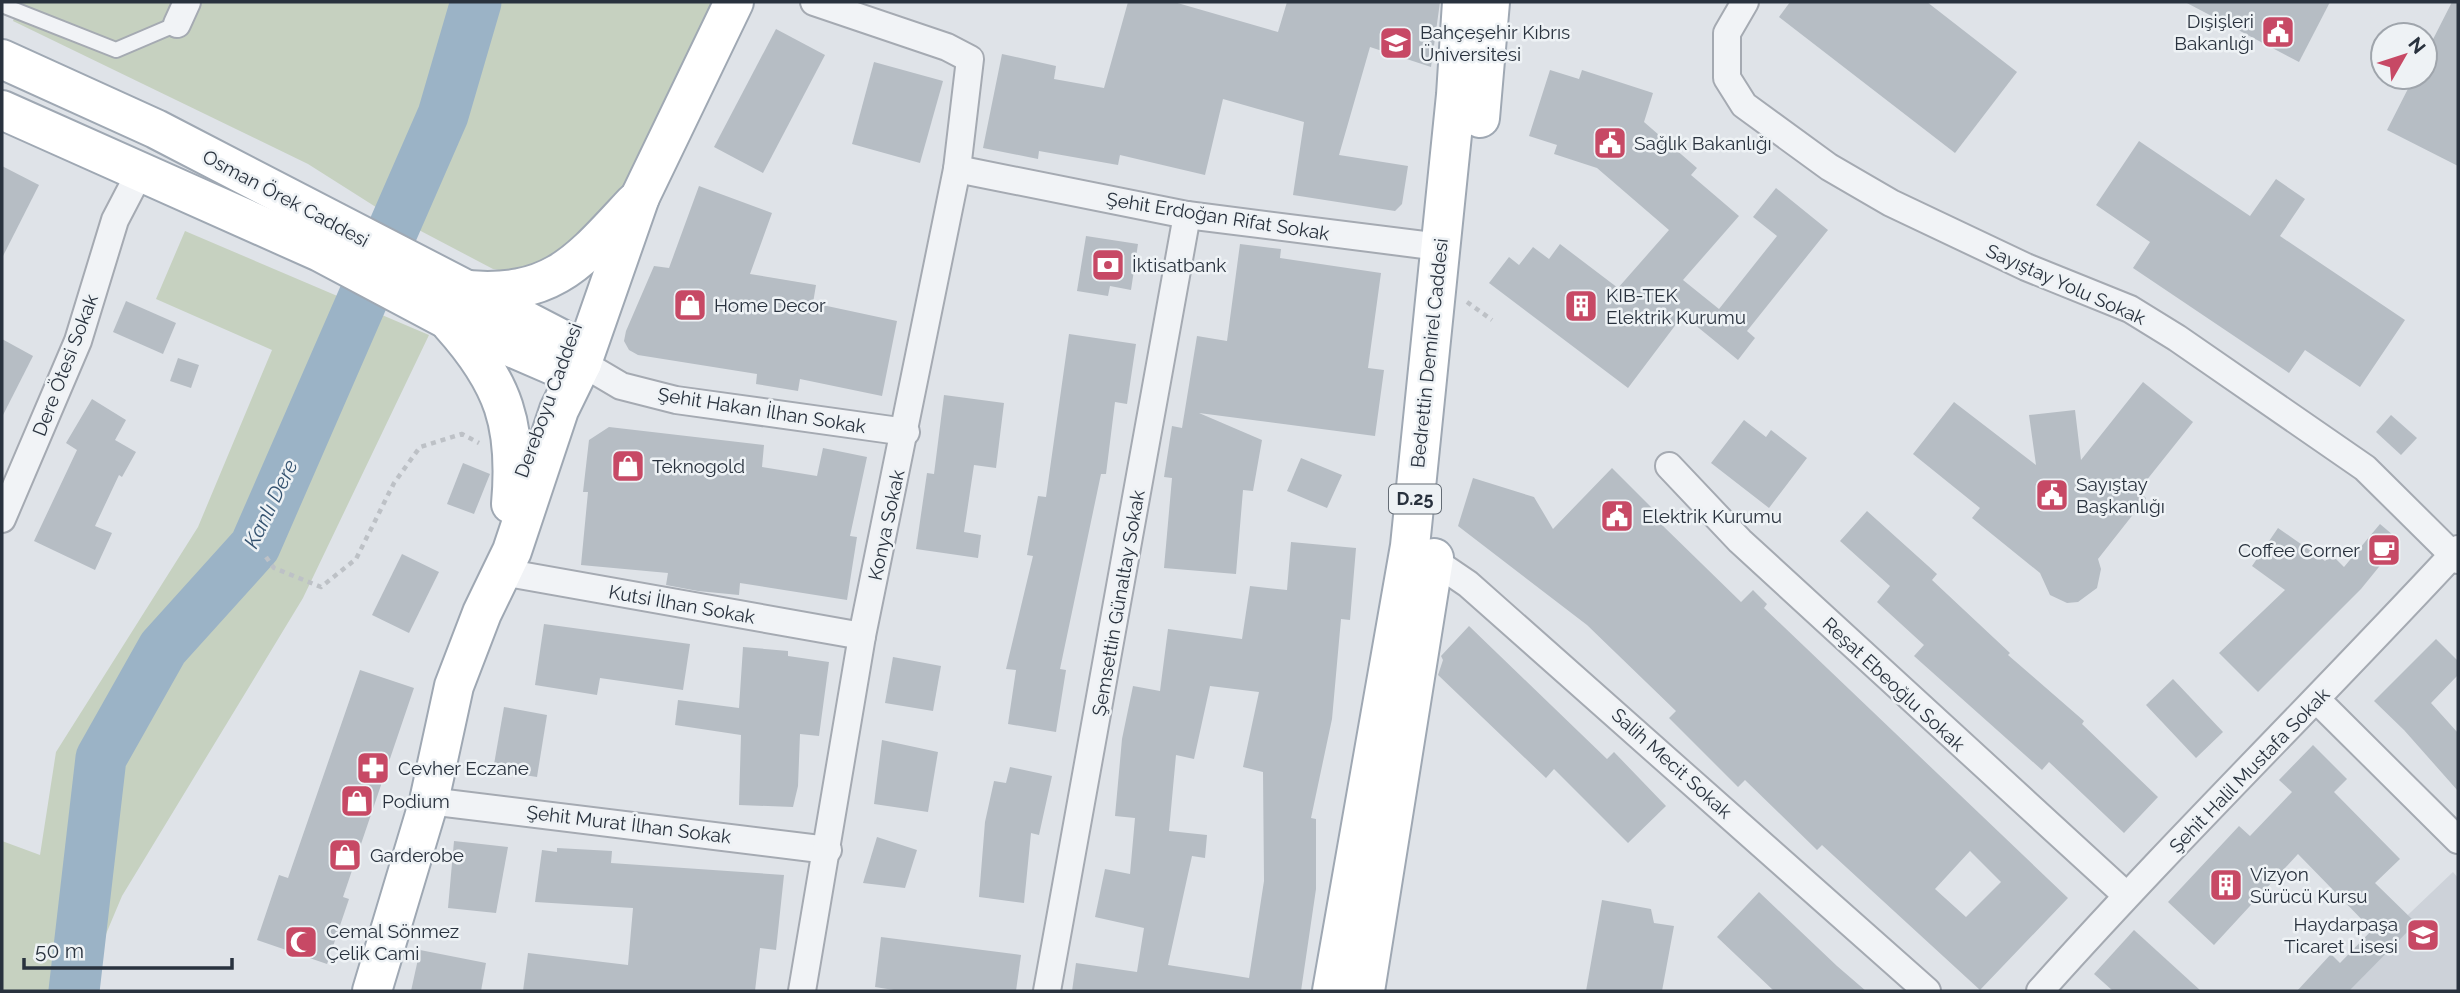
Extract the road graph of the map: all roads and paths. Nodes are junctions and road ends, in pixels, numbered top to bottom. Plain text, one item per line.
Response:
1 (734, 2) edge
2 (814, 2) edge
3 (1462, 2) edge
4 (1490, 2) edge
5 (1745, 2) edge
6 (2, 5) edge
7 (182, 13) edge
8 (2, 59) edge
9 (2, 110) edge
10 (957, 169) junction
11 (140, 172) junction
12 (640, 197) junction
13 (1188, 215) junction
14 (324, 237) junction
15 (1440, 247) junction
16 (440, 296) junction
17 (1461, 298) junction
18 (1492, 320) dead end
19 (569, 358) junction
20 (906, 432) junction
21 (514, 460) junction
22 (1669, 466) dead end
23 (511, 504) junction
24 (2, 519) edge
25 (1422, 552) junction
26 (2456, 555) edge
27 (265, 557) dead end
28 (502, 572) junction
29 (482, 613) junction
30 (862, 636) junction
31 (2318, 701) junction
32 (429, 801) junction
33 (2458, 840) edge
34 (828, 850) junction
35 (2126, 895) junction
36 (372, 991) edge
37 (802, 991) edge
38 (1047, 991) edge
39 (1332, 991) edge
40 (1365, 991) edge
41 (1927, 991) edge
42 (2040, 991) edge

1 - 12 main road, Dereboyu Caddesi
2 - 10 street, Konya Sokak
3 - 15 main road, Bedrettin Demirel Caddesi / D.25
4 - 17 main road, Bedrettin Demirel Caddesi / D.25
5 - 26 street, Sayıştay Yolu Sokak
6 - 7 lane
8 - 14 main road, Osman Örek Caddesi
9 - 11 main road, Osman Örek Caddesi
10 - 13 street, Şehit Erdoğan Rifat Sokak
10 - 20 street, Konya Sokak
11 - 14 main road, Osman Örek Caddesi
11 - 24 street, Dere Ötesi Sokak
12 - 16 main road
12 - 19 main road, Dereboyu Caddesi
13 - 15 street, Şehit Erdoğan Rifat Sokak
13 - 38 street, Şemsettin Günaltay Sokak
14 - 16 main road, Osman Örek Caddesi
15 - 25 main road, Bedrettin Demirel Caddesi / D.25
16 - 19 main road, Osman Örek Caddesi
16 - 21 main road
17 - 18 path
17 - 25 main road, Bedrettin Demirel Caddesi / D.25
19 - 20 street, Şehit Hakan İlhan Sokak
19 - 23 main road, Dereboyu Caddesi
19 - 28 main road, Dereboyu Caddesi
20 - 30 street, Konya Sokak
21 - 23 main road
21 - 27 path
22 - 35 street, Reşat Ebeoğlu Sokak
23 - 29 main road, Dereboyu Caddesi
25 - 39 main road, Bedrettin Demirel Caddesi / D.25
25 - 40 main road, Bedrettin Demirel Caddesi / D.25
25 - 41 street, Salih Mecit Sokak
26 - 31 street, Şehit Halil Mustafa Sokak
28 - 29 main road, Dereboyu Caddesi
28 - 30 street, Kutsi İlhan Sokak
29 - 32 main road, Dereboyu Caddesi
30 - 34 street, Konya Sokak
31 - 33 street
31 - 35 street, Şehit Halil Mustafa Sokak
32 - 34 street, Şehit Murat İlhan Sokak
32 - 36 main road, Dereboyu Caddesi
34 - 37 street, Konya Sokak
35 - 42 street, Şehit Halil Mustafa Sokak

